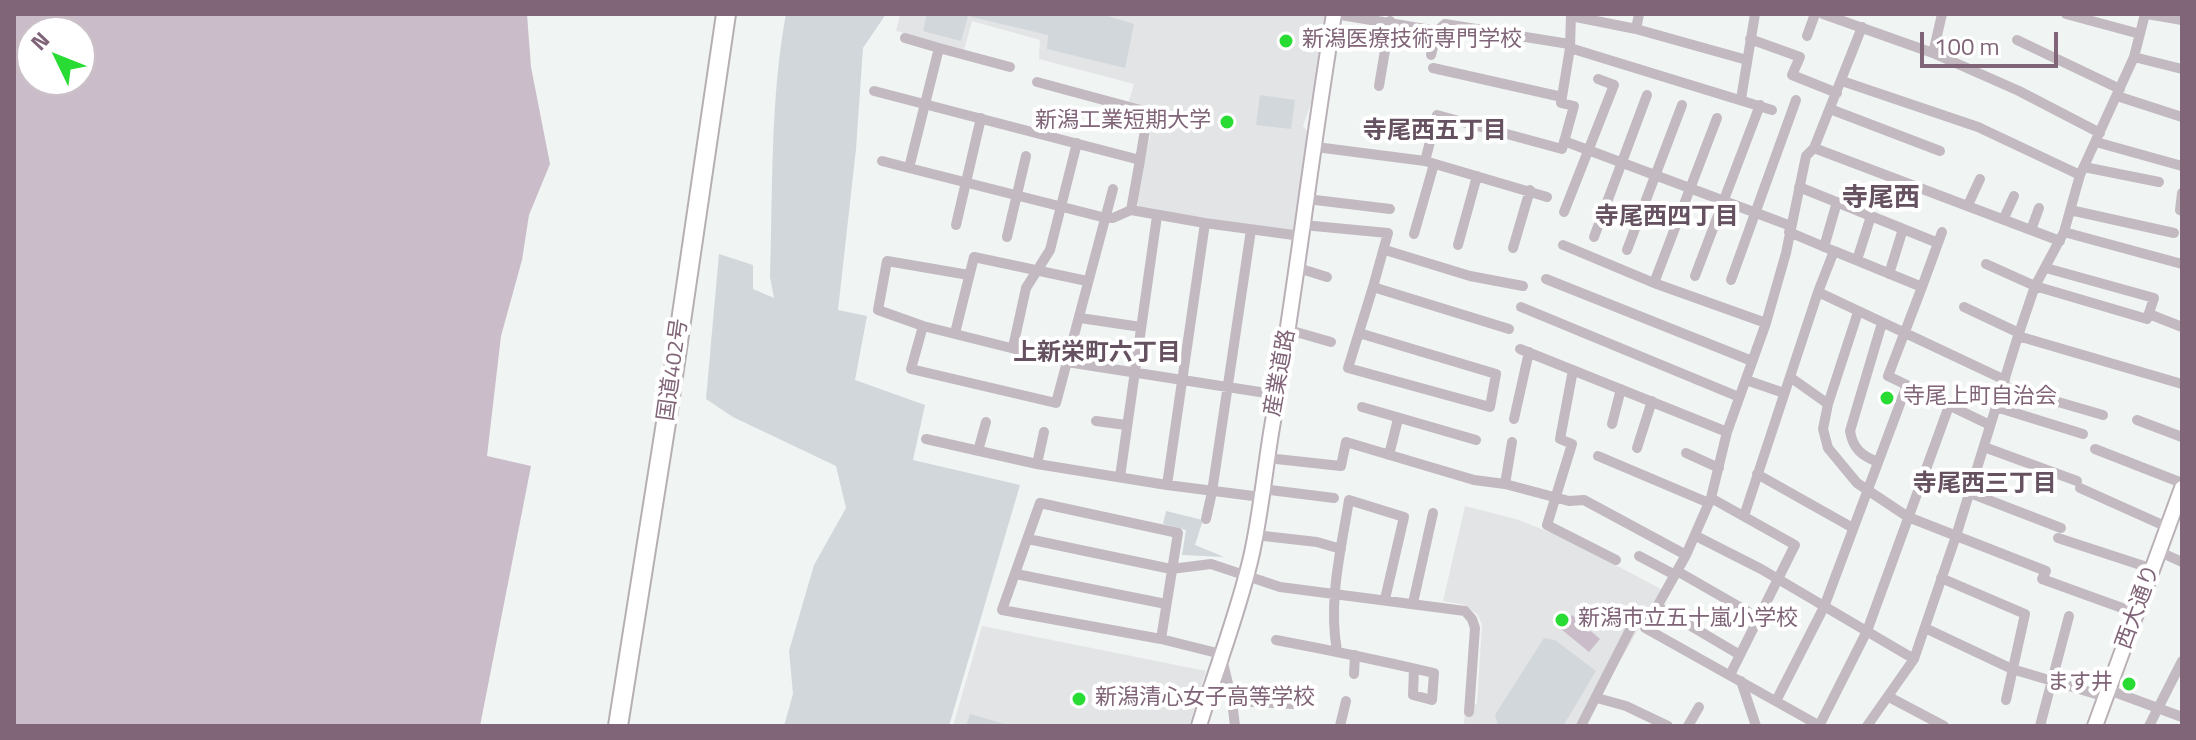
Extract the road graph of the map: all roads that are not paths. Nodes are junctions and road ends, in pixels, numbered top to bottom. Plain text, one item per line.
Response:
1 (726, 14) edge
2 (1335, 14) edge
3 (1639, 14) edge
4 (1755, 14) edge
5 (1815, 14) edge
6 (1823, 14) edge
7 (1942, 14) edge
8 (2066, 14) edge
9 (2146, 14) edge
10 (1571, 15) edge
11 (2182, 20) edge
12 (1390, 21) junction
13 (1862, 27) junction
14 (1636, 29) junction
15 (1437, 31) junction
16 (2140, 34) junction
17 (1807, 36) dead end
18 (905, 38) dead end
19 (1750, 39) junction
20 (2017, 40) dead end
21 (1570, 46) junction
22 (939, 48) junction
23 (1933, 53) junction
24 (1431, 55) dead end
25 (2134, 57) junction
26 (1747, 60) junction
27 (1010, 67) dead end
28 (1433, 68) dead end
29 (2182, 69) edge
30 (1598, 79) dead end
31 (1842, 81) junction
32 (1037, 82) dead end
33 (1379, 86) dead end
34 (874, 91) dead end
35 (1837, 93) junction
36 (2119, 93) junction
37 (1647, 95) dead end
38 (1562, 97) junction
39 (1741, 99) junction
40 (1796, 100) dead end
41 (924, 104) junction
42 (1682, 105) dead end
43 (1760, 105) junction
44 (1830, 109) junction
45 (1772, 110) dead end
46 (2182, 117) edge
47 (981, 118) junction
48 (1717, 118) dead end
49 (2098, 138) junction
50 (1564, 141) junction
51 (1077, 143) junction
52 (1316, 147) junction
53 (1814, 148) junction
54 (1589, 150) junction
55 (1940, 151) dead end
56 (1026, 156) dead end
57 (1140, 160) junction
58 (882, 161) dead end
59 (1429, 162) junction
60 (1622, 164) junction
61 (2182, 166) edge
62 (909, 168) junction
63 (2082, 171) junction
64 (1657, 175) junction
65 (1477, 176) junction
66 (1980, 179) dead end
67 (964, 181) junction
68 (2159, 182) dead end
69 (1799, 187) junction
70 (1113, 189) dead end
71 (1690, 189) junction
72 (1530, 190) junction
73 (2182, 193) edge
74 (1017, 196) junction
75 (2014, 196) dead end
76 (1547, 197) dead end
77 (1307, 199) junction
78 (1724, 200) junction
79 (1837, 202) junction
80 (1968, 205) junction
81 (1062, 206) junction
82 (2039, 208) dead end
83 (1390, 209) dead end
84 (1131, 210) junction
85 (2070, 210) junction
86 (2182, 211) edge
87 (1564, 212) dead end
88 (1755, 213) junction
89 (1157, 216) junction
90 (1871, 216) junction
91 (1106, 218) junction
92 (2004, 218) junction
93 (1205, 223) junction
94 (956, 225) dead end
95 (1790, 229) junction
96 (1903, 229) junction
97 (1251, 230) junction
98 (1302, 230) junction
99 (2031, 230) junction
100 (2174, 233) dead end
101 (1414, 234) dead end
102 (2062, 236) junction
103 (1007, 237) dead end
104 (1594, 237) dead end
105 (1458, 245) dead end
106 (1563, 245) dead end
107 (1513, 248) dead end
108 (1829, 249) junction
109 (1385, 250) junction
110 (1627, 250) dead end
111 (1857, 260) junction
112 (1986, 264) dead end
113 (2182, 264) edge
114 (1298, 268) junction
115 (2046, 268) junction
116 (1037, 270) junction
117 (1889, 274) junction
118 (969, 275) junction
119 (1695, 276) dead end
120 (1327, 277) dead end
121 (1546, 279) dead end
122 (1731, 280) dead end
123 (1087, 281) junction
124 (1654, 283) junction
125 (1523, 286) dead end
126 (2035, 286) junction
127 (1373, 287) junction
128 (1922, 287) junction
129 (1818, 292) junction
130 (1521, 307) dead end
131 (1964, 307) dead end
132 (1858, 312) junction
133 (2149, 314) junction
134 (1080, 318) junction
135 (1766, 323) junction
136 (1882, 323) junction
137 (923, 326) junction
138 (1141, 327) junction
139 (2182, 327) edge
140 (1509, 329) dead end
141 (1289, 330) junction
142 (955, 333) junction
143 (1359, 333) junction
144 (1905, 333) junction
145 (2018, 334) junction
146 (1331, 342) dead end
147 (1013, 347) junction
148 (1752, 361) junction
149 (1067, 362) junction
150 (1573, 370) junction
151 (1134, 374) junction
152 (1790, 377) junction
153 (1746, 380) junction
154 (1182, 381) junction
155 (2004, 383) junction
156 (2182, 384) edge
157 (1907, 385) junction
158 (1228, 387) junction
159 (1621, 389) junction
160 (1784, 393) junction
161 (1279, 395) junction
162 (1739, 397) junction
163 (1652, 401) junction
164 (1828, 404) junction
165 (1949, 406) junction
166 (1362, 407) dead end
167 (1996, 407) junction
168 (2103, 415) dead end
169 (1398, 419) junction
170 (1514, 419) dead end
171 (2137, 420) dead end
172 (1096, 421) dead end
173 (986, 422) dead end
174 (1612, 424) dead end
175 (1126, 425) junction
176 (1990, 425) junction
177 (1044, 432) dead end
178 (1727, 432) junction
179 (2083, 434) dead end
180 (2182, 437) edge
181 (926, 439) dead end
182 (1476, 440) dead end
183 (1512, 442) dead end
184 (1984, 447) junction
185 (1637, 448) dead end
186 (2095, 449) dead end
187 (978, 451) junction
188 (1686, 453) dead end
189 (1389, 455) junction
190 (1598, 456) dead end
191 (1267, 458) junction
192 (1878, 462) junction
193 (1037, 464) junction
194 (1719, 468) junction
195 (1757, 474) junction
196 (1120, 477) junction
197 (1505, 484) junction
198 (1167, 485) junction
199 (2182, 485) edge
200 (1867, 491) junction
201 (1212, 492) junction
202 (1262, 493) junction
203 (1970, 493) junction
204 (1555, 496) junction
205 (1334, 498) dead end
206 (1710, 501) junction
207 (1433, 513) dead end
208 (1744, 516) junction
209 (1908, 517) junction
210 (1206, 519) dead end
211 (2174, 519) edge
212 (1853, 528) junction
213 (1255, 535) junction
214 (1696, 536) junction
215 (1956, 536) junction
216 (1028, 539) junction
217 (1341, 549) junction
218 (2160, 552) junction
219 (1686, 555) junction
220 (1639, 556) dead end
221 (1616, 560) dead end
222 (2182, 562) edge
223 (1171, 569) junction
224 (2153, 569) junction
225 (1676, 573) junction
226 (1016, 574) junction
227 (1246, 575) junction
228 (1941, 578) junction
229 (1778, 580) junction
230 (1334, 593) junction
231 (1385, 599) junction
232 (1413, 603) junction
233 (1166, 604) junction
234 (1657, 606) junction
235 (1824, 607) junction
236 (2136, 613) junction
237 (2069, 616) dead end
238 (1759, 618) junction
239 (1635, 620) dead end
240 (1925, 628) junction
241 (1867, 631) junction
242 (1161, 639) junction
243 (1276, 640) dead end
244 (1337, 651) junction
245 (1221, 654) junction
246 (1355, 655) junction
247 (1740, 655) junction
248 (1914, 659) junction
249 (2181, 664) edge
250 (1414, 669) dead end
251 (2012, 669) junction
252 (1354, 674) dead end
253 (1730, 675) junction
254 (2053, 679) junction
255 (1741, 681) junction
256 (2107, 694) junction
257 (1889, 697) junction
258 (1597, 698) junction
259 (2006, 700) dead end
260 (1232, 701) junction
261 (1346, 701) dead end
262 (1776, 701) junction
263 (1293, 704) dead end
264 (1699, 707) dead end
265 (2159, 709) junction
266 (1469, 712) dead end
267 (1752, 714) junction
268 (2182, 717) edge
269 (618, 726) edge
270 (1199, 726) edge
271 (1235, 726) edge
272 (1340, 726) edge
273 (1581, 726) edge
274 (1668, 726) edge
275 (1688, 726) edge
276 (1744, 726) edge
277 (1756, 726) edge
278 (1819, 726) edge
279 (1867, 726) edge
280 (1944, 726) edge
281 (2040, 726) edge
282 (2095, 726) edge
283 (2149, 726) edge

1 - 269 highway, 国道402号
2 - 12 street
2 - 52 street, 産業道路
3 - 14 street
4 - 19 street
5 - 17 street
6 - 13 street
7 - 23 street
8 - 16 street
9 - 11 street
9 - 16 street
10 - 14 street
10 - 21 street
12 - 15 street
12 - 33 street
13 - 23 street
13 - 31 street
14 - 26 street
15 - 21 street
15 - 24 street
16 - 25 street
18 - 22 street
19 - 26 street
19 - 35 street
20 - 36 street
21 - 38 street
21 - 39 street
22 - 27 street
22 - 41 street
23 - 49 street
25 - 29 street
25 - 36 street
26 - 39 street
28 - 38 street
30 - 54 street
31 - 35 street
31 - 63 street
32 - 57 street
34 - 41 street
35 - 44 street
36 - 46 street
36 - 49 street
37 - 60 street
38 - 50 street
39 - 43 street
40 - 88 street
41 - 47 street
41 - 62 street
42 - 64 street
43 - 45 street
43 - 78 street
44 - 53 street
44 - 55 street
47 - 51 street
47 - 67 street
48 - 71 street
49 - 61 street
49 - 63 street
50 - 54 street
50 - 59 street
51 - 57 street
51 - 81 street
52 - 59 street
52 - 77 street, 産業道路
53 - 69 street
53 - 80 street
54 - 60 street
54 - 87 street
56 - 74 street
57 - 84 street
58 - 62 street
59 - 65 street
59 - 101 street
60 - 64 street
60 - 104 street
62 - 67 street
63 - 68 street
63 - 85 street
64 - 71 street
64 - 110 street
65 - 72 street
65 - 105 street
66 - 80 street
67 - 74 street
67 - 94 street
69 - 79 street
69 - 95 street
70 - 91 street
71 - 78 street
71 - 124 street
72 - 76 street
72 - 107 street
73 - 86 street
74 - 81 street
74 - 103 street
75 - 92 street
77 - 83 street
77 - 98 street, 産業道路
78 - 88 street
78 - 119 street
79 - 90 street
79 - 108 street
80 - 92 street
81 - 91 street
81 - 116 street
82 - 99 street
84 - 89 street
84 - 91 street
85 - 100 street
85 - 102 street
88 - 95 street
88 - 122 street
89 - 93 street
89 - 138 street
90 - 96 street
90 - 111 street
91 - 123 street
92 - 99 street
93 - 97 street
93 - 154 street
95 - 108 street
95 - 135 street
96 - 117 street
96 - 128 street
97 - 98 street
97 - 158 street
98 - 109 street
98 - 114 street, 産業道路
99 - 102 street
102 - 113 street
102 - 115 street
106 - 124 street
108 - 111 street
108 - 129 street
109 - 125 street
109 - 127 street
111 - 117 street
112 - 126 street
114 - 120 street
114 - 141 street, 産業道路
115 - 126 street
115 - 133 street
116 - 118 street
116 - 123 street
116 - 147 street
117 - 128 street
118 - 137 street
118 - 142 street
121 - 148 street
123 - 134 street
124 - 135 street
126 - 133 street
126 - 145 street
127 - 140 street
127 - 143 street
128 - 144 street
129 - 132 street
129 - 152 street
130 - 162 street
131 - 145 street
132 - 136 street
132 - 164 street
133 - 139 street
134 - 138 street
134 - 149 street
135 - 148 street
136 - 144 street
136 - 192 street
137 - 142 street
137 - 149 street
138 - 151 street
141 - 146 street
141 - 161 street, 産業道路
142 - 147 street
143 - 143 street
144 - 155 street
144 - 157 street
145 - 155 street
145 - 156 street
147 - 149 street
148 - 153 street
149 - 151 street
150 - 159 street
150 - 170 street
150 - 204 street
151 - 154 street
151 - 175 street
152 - 160 street
152 - 164 street
153 - 160 street
153 - 162 street
154 - 158 street
154 - 198 street
155 - 167 street
155 - 168 street
157 - 165 street
157 - 192 street
158 - 161 street
158 - 201 street
159 - 163 street
159 - 174 street
160 - 195 street
161 - 191 street, 産業道路
162 - 178 street
163 - 178 street
163 - 185 street
164 - 200 street
165 - 176 street
165 - 209 street
166 - 169 street
167 - 176 street
167 - 179 street
169 - 182 street
169 - 189 street
171 - 180 street
172 - 175 street
173 - 187 street
175 - 196 street
176 - 184 street
177 - 193 street
178 - 194 street
181 - 187 street
183 - 197 street
184 - 203 street
184 - 211 street
186 - 199 street
187 - 193 street
188 - 194 street
189 - 191 street
189 - 197 street
190 - 206 street
191 - 202 street, 産業道路
192 - 200 street
193 - 196 street
194 - 206 street
195 - 208 street
195 - 212 street
196 - 198 street
197 - 204 street
198 - 201 street
199 - 211 street, 西大通り
200 - 209 street
200 - 212 street
201 - 202 street
201 - 210 street
202 - 205 street
202 - 213 street, 産業道路
203 - 215 street
203 - 224 street
204 - 219 street
204 - 221 street
206 - 208 street
206 - 214 street
207 - 232 street
208 - 229 street
209 - 215 street
209 - 241 street
211 - 218 street, 西大通り
212 - 235 street
213 - 217 street
213 - 227 street, 産業道路
214 - 219 street
214 - 229 street
215 - 228 street
215 - 236 street
216 - 223 street
216 - 223 street
216 - 226 street
217 - 230 street
217 - 231 street
218 - 222 street
218 - 224 street, 西大通り
219 - 225 street
220 - 225 street
223 - 227 street
223 - 233 street
224 - 236 street, 西大通り
225 - 234 street
225 - 238 street
226 - 233 street
226 - 242 street
227 - 230 street
227 - 245 street, 産業道路
228 - 240 street
228 - 251 street
229 - 235 street
229 - 238 street
230 - 231 street
230 - 244 street
231 - 232 street
232 - 266 street
233 - 242 street
234 - 247 street
234 - 253 street
235 - 241 street
235 - 262 street
236 - 256 street, 西大通り
237 - 254 street
238 - 247 street
239 - 258 street
240 - 248 street
240 - 251 street
241 - 248 street
241 - 278 street
242 - 245 street
243 - 244 street
244 - 246 street
245 - 260 street
245 - 270 street, 産業道路
246 - 250 street
246 - 252 street
247 - 253 street
248 - 257 street
249 - 265 street
251 - 254 street
251 - 259 street
253 - 255 street
254 - 256 street
254 - 281 street
255 - 262 street
255 - 267 street
256 - 265 street
256 - 282 street, 西大通り
257 - 279 street
257 - 280 street
258 - 273 street
258 - 274 street
260 - 263 street
260 - 271 street
261 - 272 street
262 - 278 street
264 - 275 street
265 - 268 street
265 - 283 street
267 - 276 street
267 - 277 street

